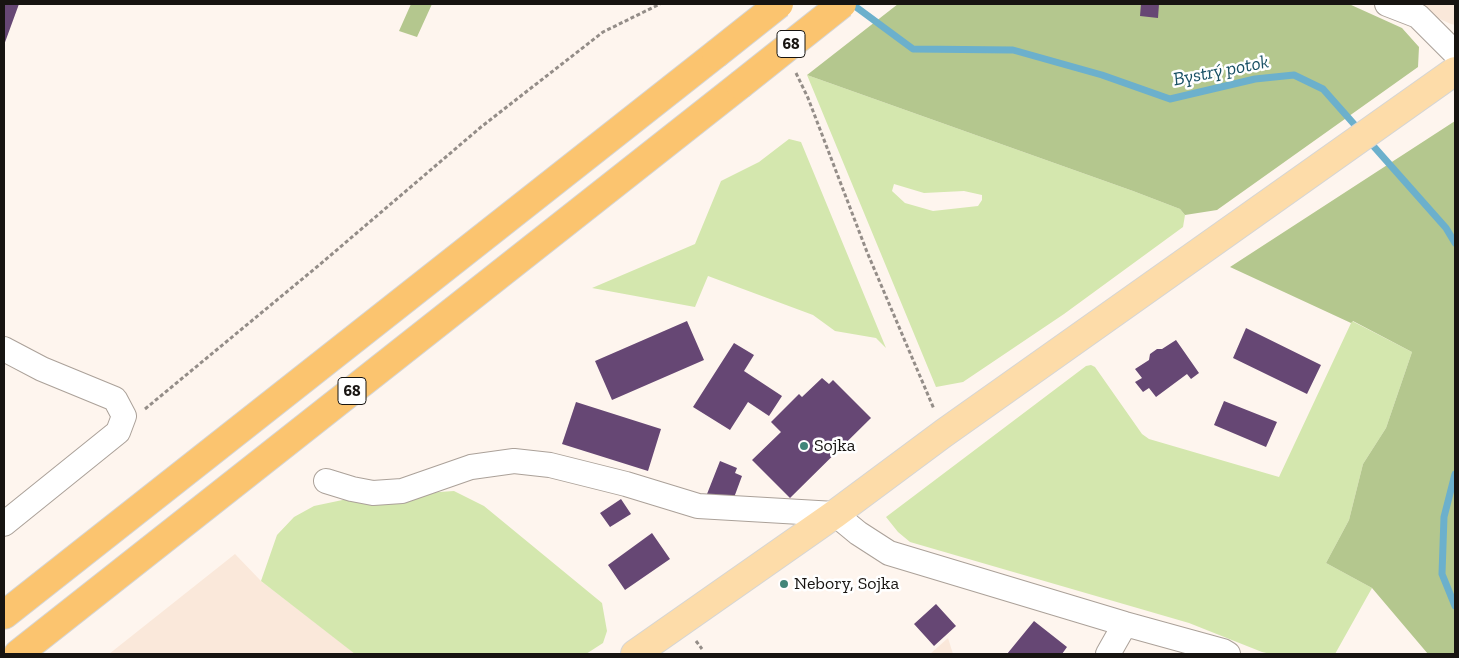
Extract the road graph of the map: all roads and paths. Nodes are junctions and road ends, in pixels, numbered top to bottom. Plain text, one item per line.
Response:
1 (660, 4) edge
2 (779, 4) edge
3 (842, 4) edge
4 (1387, 4) edge
5 (1455, 53) edge
6 (792, 68) dead end
7 (1455, 71) edge
8 (4, 349) edge
9 (124, 416) junction
10 (944, 433) junction
11 (326, 481) dead end
12 (835, 514) junction
13 (4, 524) edge
14 (4, 615) edge
15 (1125, 624) junction
16 (18, 654) edge
17 (635, 654) edge
18 (1108, 654) edge
19 (1228, 654) edge

1 - 9 path
2 - 14 highway, 68, bridge
3 - 16 highway, 68, bridge
4 - 5 street
6 - 10 path
7 - 10 main road
8 - 9 street
9 - 13 street
10 - 12 main road
11 - 12 street
12 - 15 street
12 - 17 main road
15 - 18 street
15 - 19 street

